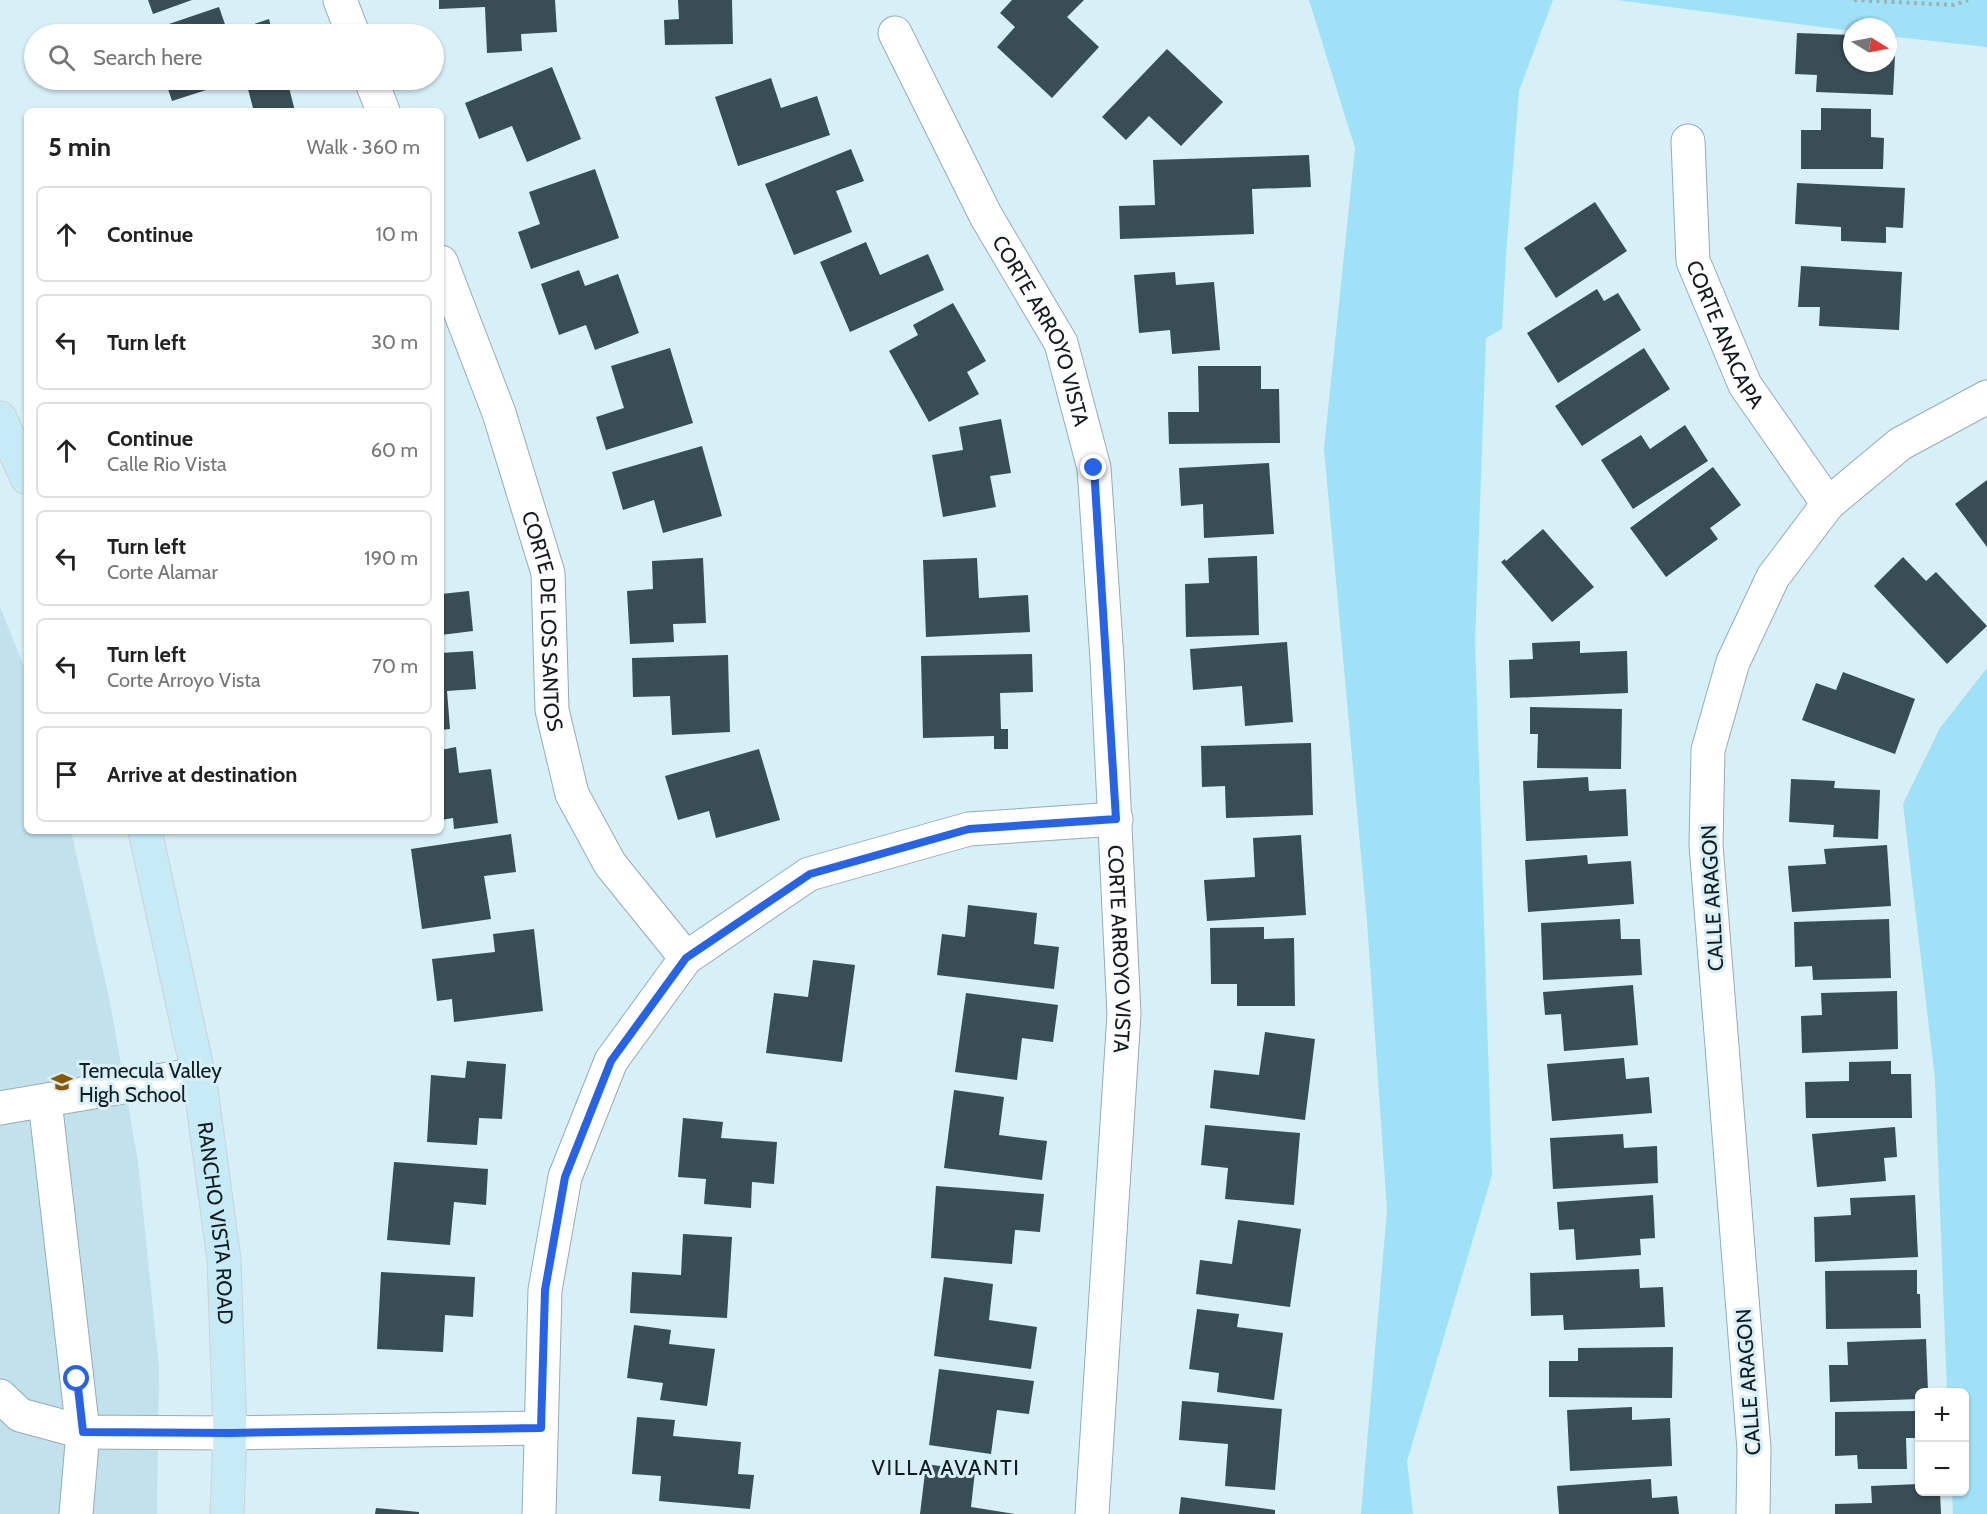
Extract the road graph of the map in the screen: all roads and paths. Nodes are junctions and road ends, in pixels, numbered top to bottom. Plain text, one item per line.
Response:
1 (340, 0) edge
2 (1854, 0) edge
3 (1968, 0) edge
4 (349, 24) edge
5 (895, 33) dead end
6 (374, 90) edge
7 (382, 108) edge
8 (1688, 141) dead end
9 (444, 270) edge
10 (1987, 397) edge
11 (0, 418) edge
12 (24, 471) edge
13 (1828, 504) junction
14 (1116, 819) junction
15 (147, 834) edge
16 (686, 958) junction
17 (198, 1074) junction
18 (45, 1101) junction
19 (0, 1108) edge
20 (0, 1396) edge
21 (541, 1428) junction
22 (83, 1432) junction
23 (230, 1433) junction
24 (76, 1514) edge
25 (227, 1514) edge
26 (539, 1514) edge
27 (1092, 1514) edge
28 (1753, 1514) edge

1 - 4 street
2 - 3 path
5 - 14 street, CORTE ARROYO VISTA
6 - 7 street
8 - 13 street, CORTE ANACAPA
9 - 16 street, CORTE DE LOS SANTOS
10 - 13 street, CALLE ARAGON
11 - 12 main road
13 - 28 street, CALLE ARAGON
14 - 16 street
14 - 27 street, CORTE ARROYO VISTA
15 - 17 main road, RANCHO VISTA ROAD
16 - 21 street
17 - 18 street
17 - 23 main road, RANCHO VISTA ROAD
18 - 19 street
18 - 22 street
20 - 22 street
21 - 23 street
21 - 26 street
22 - 23 street
22 - 24 street
23 - 25 main road, RANCHO VISTA ROAD

